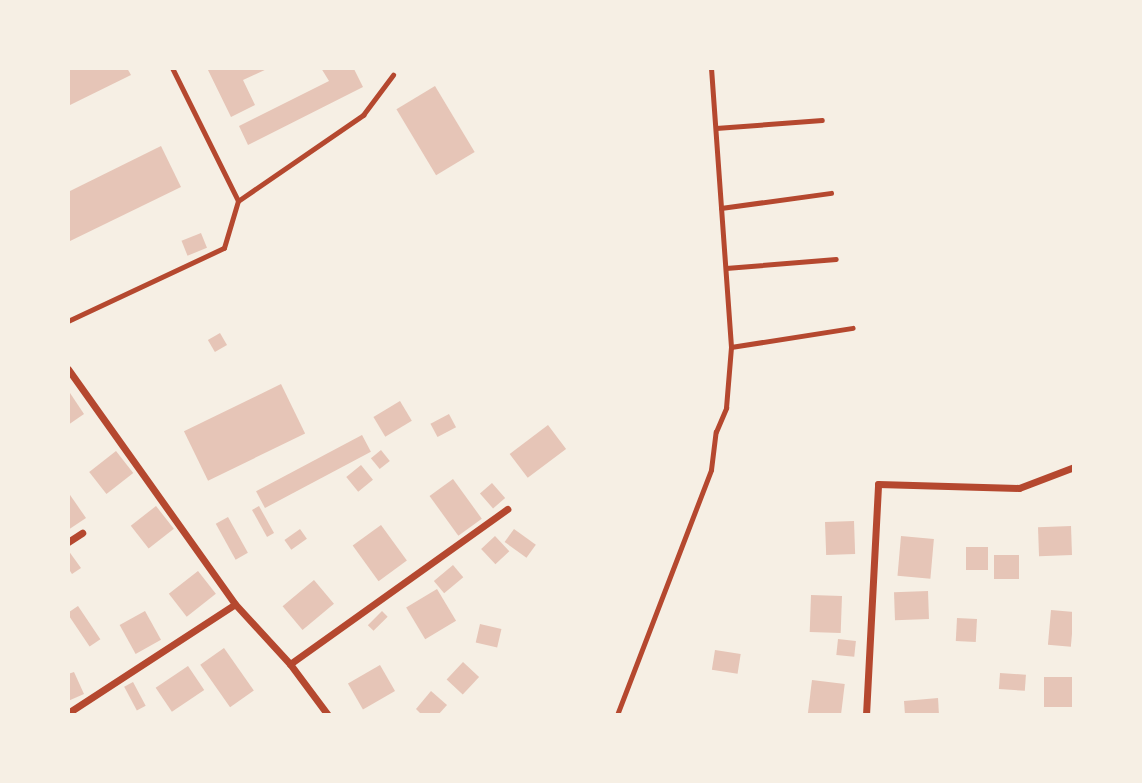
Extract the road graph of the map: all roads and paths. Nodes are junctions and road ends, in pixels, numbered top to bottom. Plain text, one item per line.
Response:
1 (172, 68) edge
2 (711, 68) edge
3 (393, 75) dead end
4 (822, 120) dead end
5 (716, 128) junction
6 (831, 193) dead end
7 (238, 201) junction
8 (721, 208) junction
9 (836, 259) dead end
10 (726, 268) junction
11 (68, 321) edge
12 (853, 328) dead end
13 (731, 347) junction
14 (68, 369) edge
15 (1074, 467) edge
16 (507, 509) dead end
17 (82, 533) dead end
18 (68, 542) edge
19 (235, 604) junction
20 (290, 664) junction
21 (68, 713) edge
22 (328, 715) edge
23 (617, 715) edge
24 (866, 715) edge

1 - 7 lane
2 - 5 lane
3 - 7 lane
4 - 5 lane
5 - 8 lane
6 - 8 lane
7 - 11 lane
8 - 10 lane
9 - 10 lane
10 - 13 lane
12 - 13 lane
13 - 23 lane
14 - 19 street
15 - 24 street
16 - 20 street
17 - 18 street
19 - 20 street
19 - 21 street
20 - 22 street

